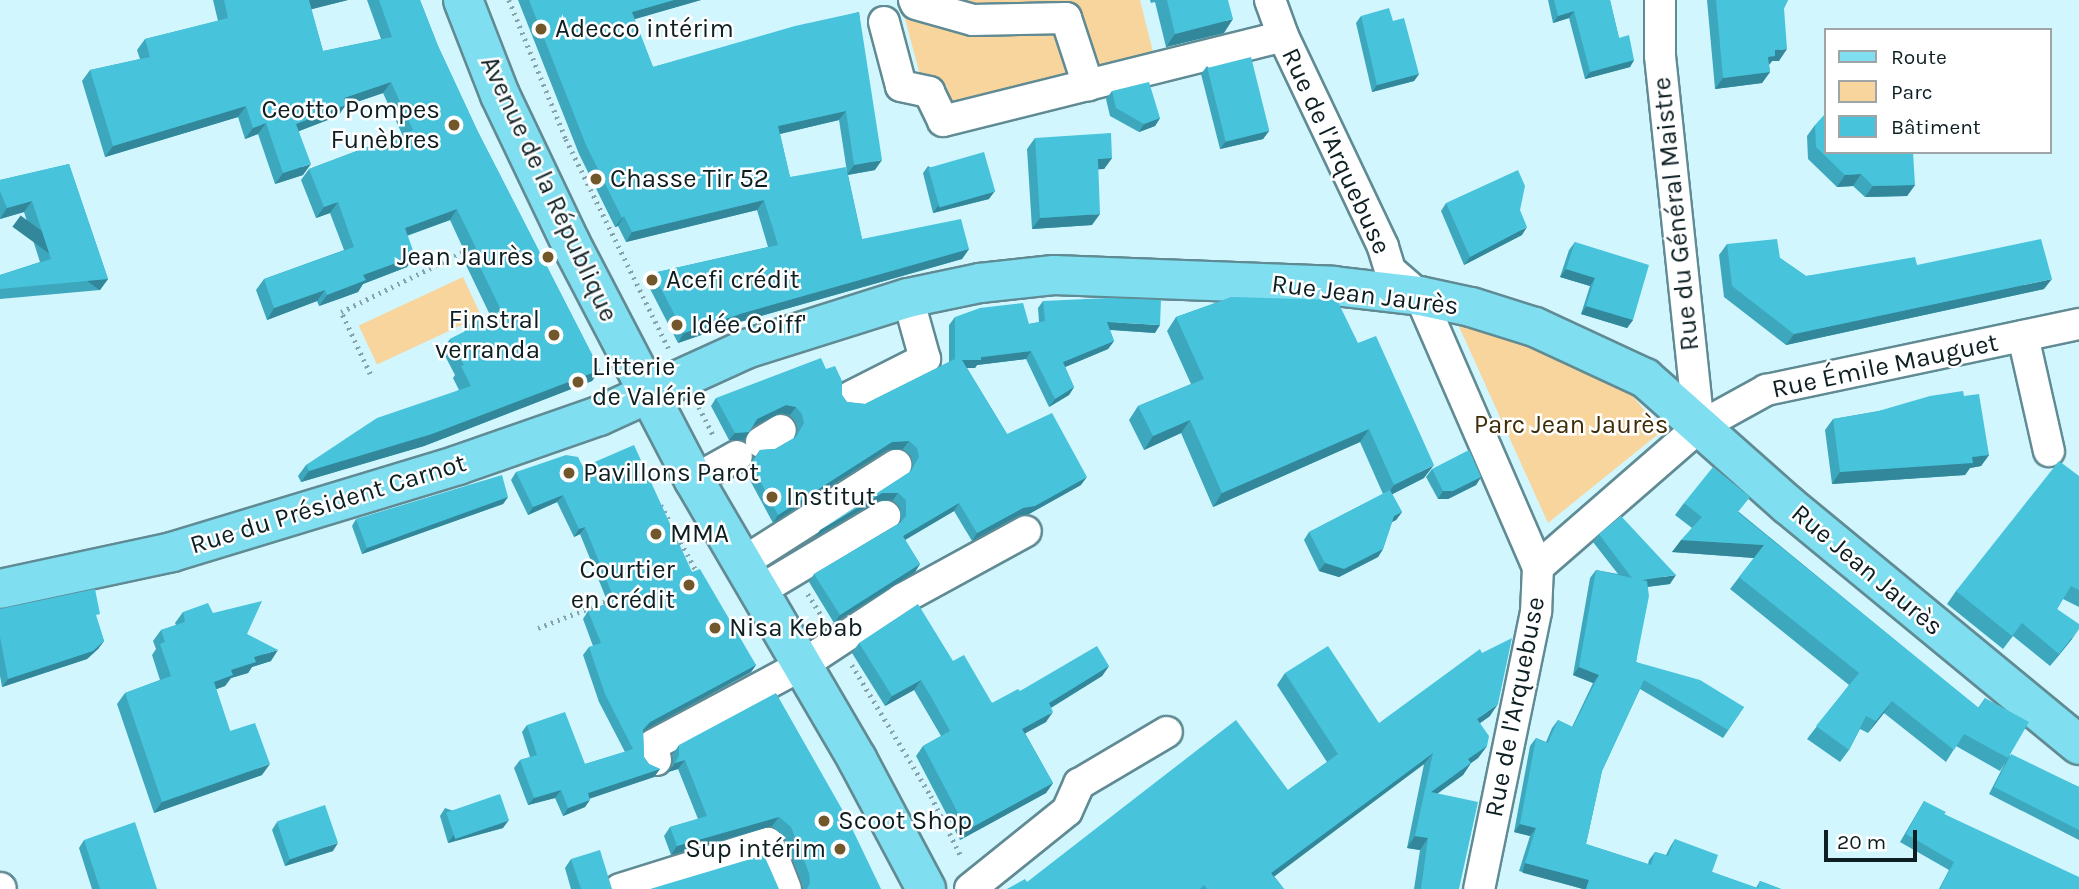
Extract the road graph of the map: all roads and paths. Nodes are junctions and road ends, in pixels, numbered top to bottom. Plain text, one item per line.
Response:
1 (463, 0) edge
2 (914, 0) edge
3 (1270, 0) edge
4 (1660, 0) edge
5 (884, 22) dead end
6 (1283, 36) junction
7 (1088, 85) junction
8 (471, 248) edge
9 (1420, 296) junction
10 (908, 298) junction
11 (2079, 324) edge
12 (2023, 336) junction
13 (370, 374) dead end
14 (648, 392) junction
15 (852, 396) dead end
16 (1699, 427) junction
17 (760, 443) dead end
18 (2049, 451) dead end
19 (895, 465) dead end
20 (694, 481) junction
21 (885, 516) dead end
22 (1026, 531) dead end
23 (694, 567) dead end
24 (1538, 567) junction
25 (681, 572) edge
26 (750, 577) junction
27 (0, 589) edge
28 (616, 598) edge
29 (538, 628) dead end
30 (802, 665) junction
31 (1167, 732) dead end
32 (2079, 745) edge
33 (656, 760) dead end
34 (1482, 888) edge
35 (620, 889) edge
36 (786, 889) edge
37 (926, 889) edge
38 (970, 889) edge

1 - 14 main road, Avenue de la République
2 - 7 street
3 - 6 street, Rue de l'Arquebuse
4 - 16 street, Rue du Général Maistre
5 - 7 street
6 - 7 street
6 - 9 street, Rue de l'Arquebuse
8 - 13 path
9 - 10 main road, Rue Jean Jaurès
9 - 16 main road, Rue Jean Jaurès
9 - 24 street, Rue de l'Arquebuse
10 - 14 main road, Rue Jean Jaurès
10 - 15 street
11 - 12 street, Rue Émile Mauguet
12 - 16 street, Rue Émile Mauguet
12 - 18 street
14 - 20 main road, Avenue de la République
14 - 27 main road, Rue du Président Carnot
16 - 24 street, Rue Émile Mauguet
16 - 32 main road, Rue Jean Jaurès
17 - 20 street
19 - 26 street
20 - 26 main road, Avenue de la République
21 - 26 street
22 - 30 street
23 - 25 path
24 - 34 street, Rue de l'Arquebuse
26 - 30 main road, Avenue de la République
28 - 29 path
30 - 33 street
30 - 37 main road, Avenue de la République
31 - 38 street
35 - 36 street

